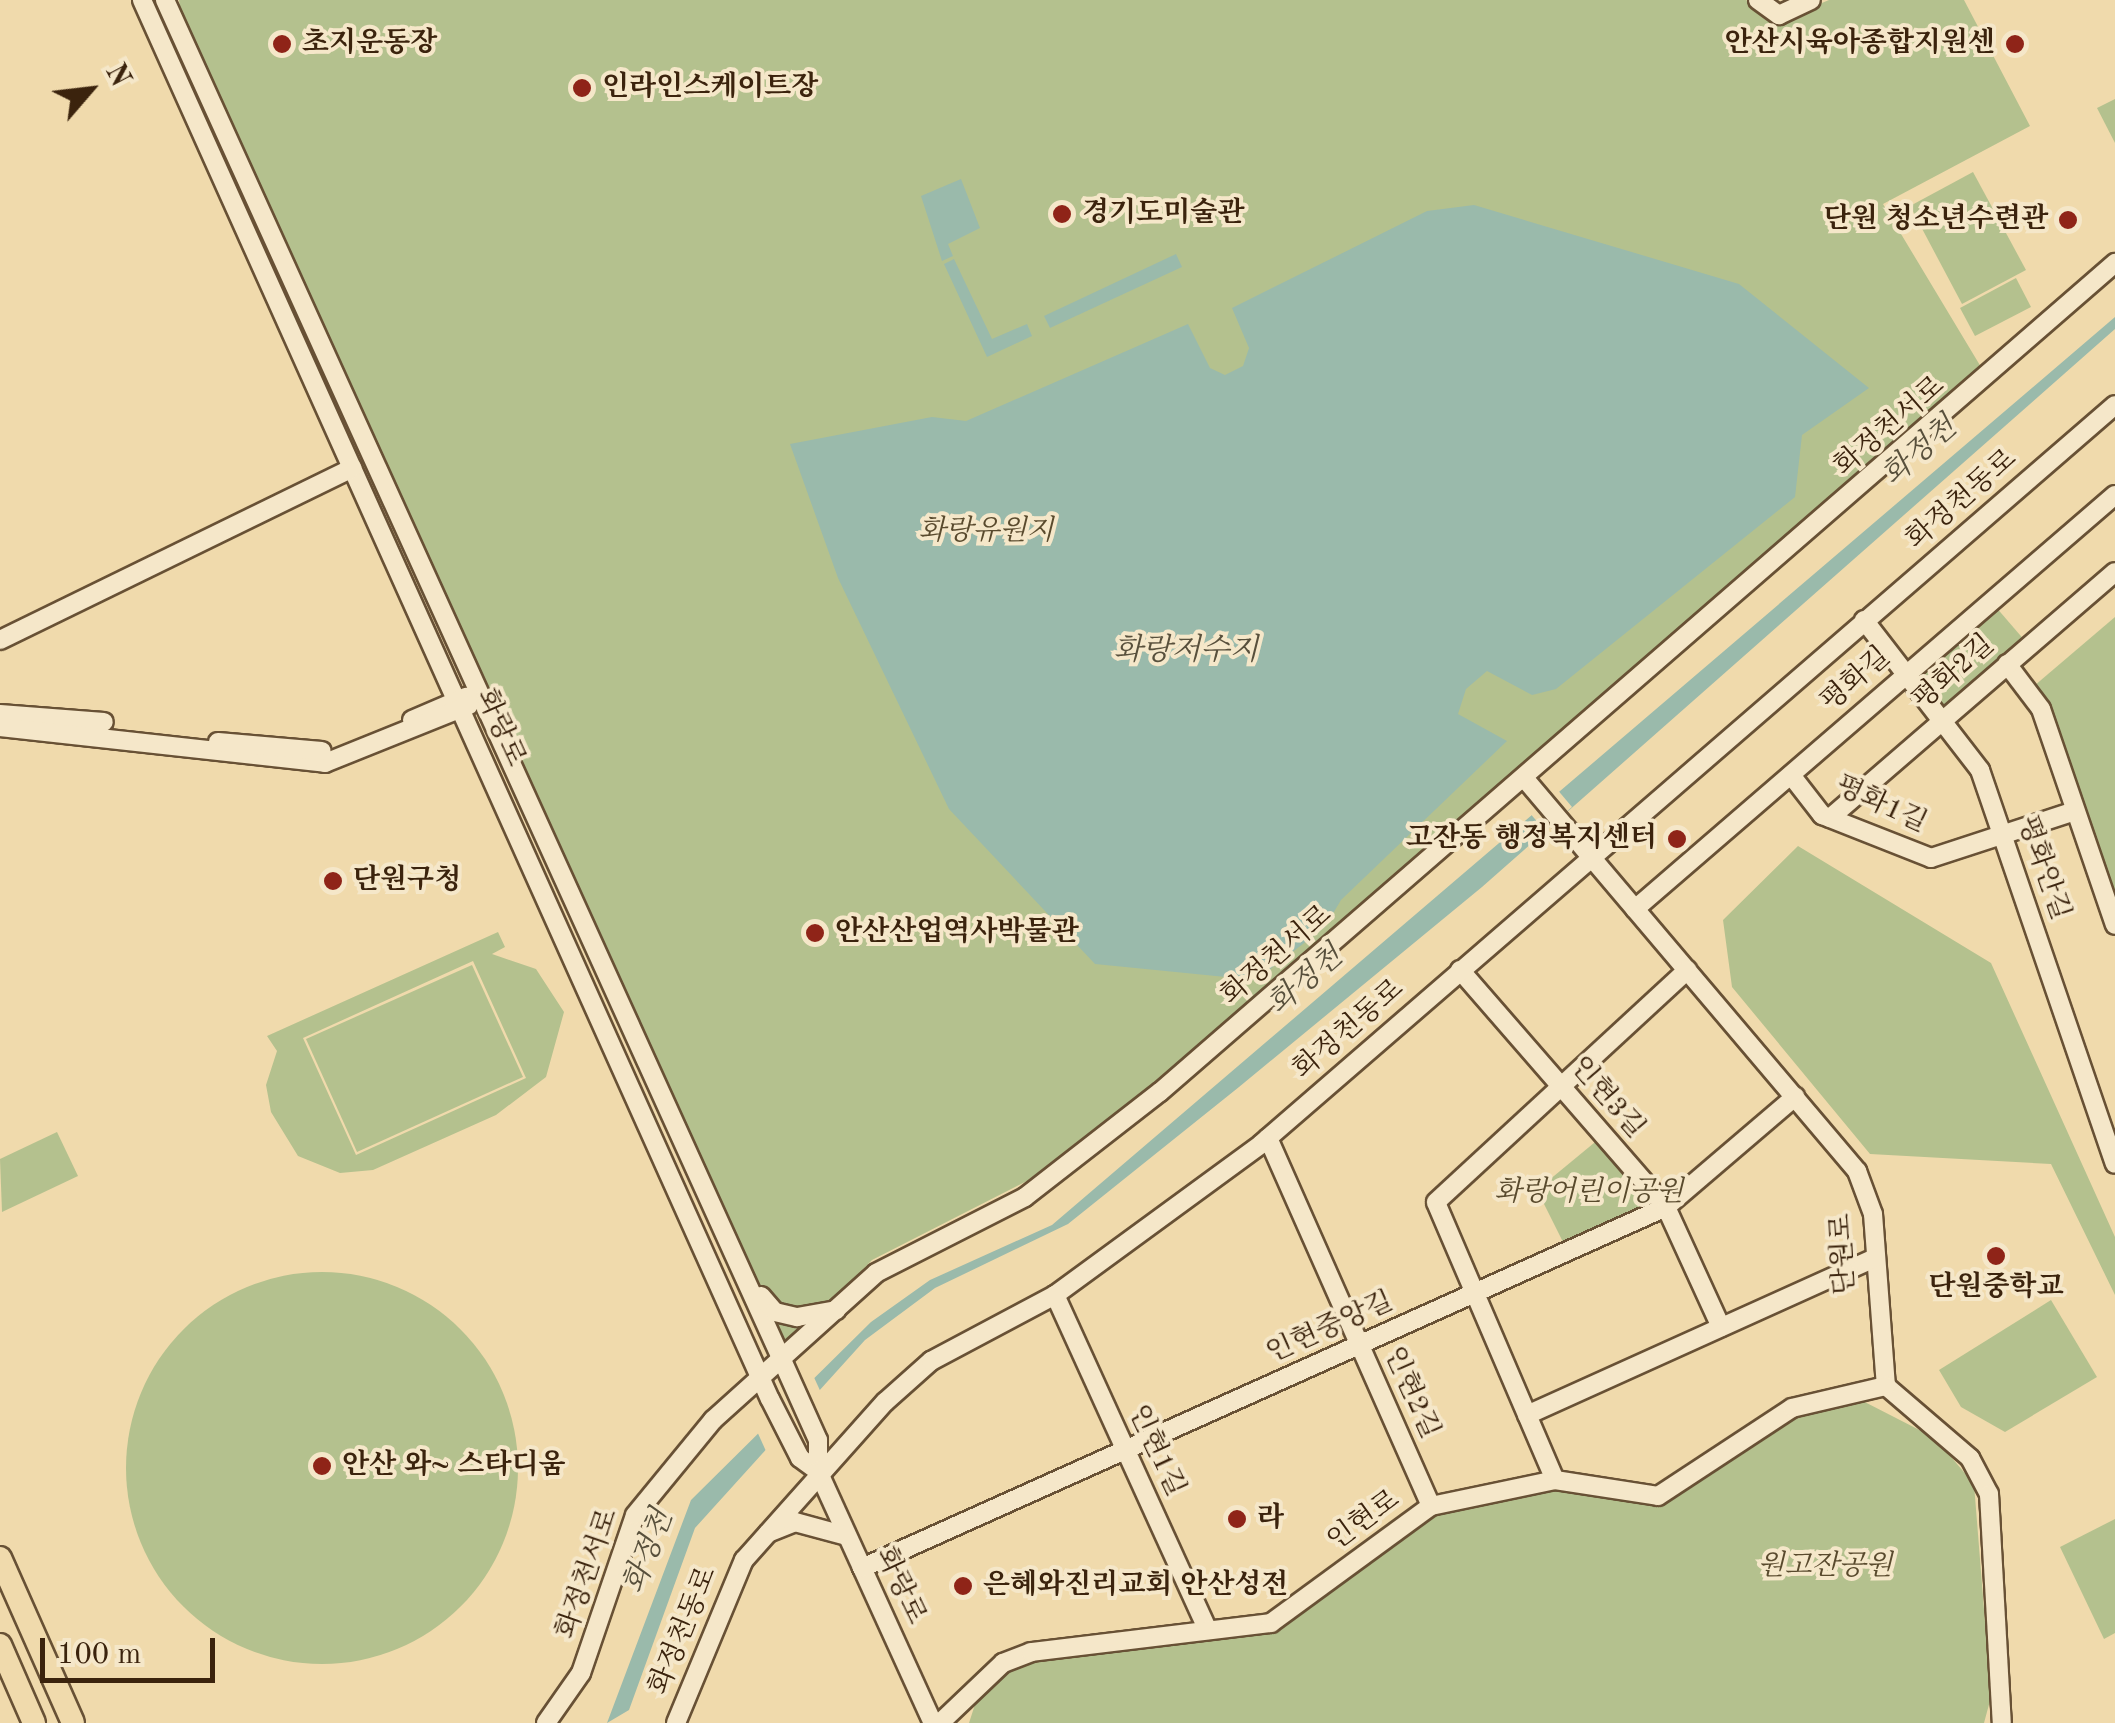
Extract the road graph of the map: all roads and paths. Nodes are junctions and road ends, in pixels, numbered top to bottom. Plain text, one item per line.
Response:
1 (142, 0) edge
2 (165, 0) edge
3 (174, 0) edge
4 (1758, 0) edge
5 (1811, 0) edge
6 (187, 48) junction
7 (2115, 263) edge
8 (2115, 405) edge
9 (352, 468) junction
10 (2115, 495) edge
11 (2115, 572) edge
12 (1864, 620) junction
13 (0, 640) edge
14 (2006, 664) junction
15 (1908, 671) junction
16 (481, 696) junction
17 (459, 705) junction
18 (0, 714) edge
19 (1945, 717) junction
20 (0, 727) edge
21 (1791, 775) junction
22 (1529, 784) junction
23 (2076, 810) junction
24 (1830, 818) junction
25 (2002, 834) junction
26 (1593, 859) junction
27 (1636, 909) junction
28 (2115, 926) edge
29 (1460, 970) junction
30 (1687, 970) junction
31 (1561, 1087) junction
32 (1794, 1097) junction
33 (1268, 1138) junction
34 (2115, 1164) edge
35 (1666, 1207) junction
36 (1873, 1258) junction
37 (738, 1261) junction
38 (1475, 1293) junction
39 (1054, 1295) junction
40 (837, 1310) junction
41 (1721, 1327) junction
42 (1360, 1345) junction
43 (782, 1360) junction
44 (763, 1378) junction
45 (1886, 1386) junction
46 (1527, 1415) junction
47 (1125, 1450) junction
48 (818, 1471) junction
49 (1555, 1480) junction
50 (1431, 1506) junction
51 (766, 1534) junction
52 (847, 1536) junction
53 (0, 1558) edge
54 (862, 1568) junction
55 (1208, 1630) junction
56 (0, 1645) edge
57 (1995, 1721) edge
58 (34, 1723) edge
59 (73, 1723) edge
60 (546, 1723) edge
61 (676, 1723) edge
62 (936, 1723) edge

1 - 9 street, 화랑로
2 - 6 street, 화랑로
3 - 6 street
4 - 5 street
6 - 16 street, 화랑로
7 - 22 street, 화정천서로
8 - 12 street, 화정천동로
9 - 13 street
9 - 17 street, 화랑로
10 - 15 street, 평화길
11 - 14 street, 평화2길
12 - 15 street, 평화안길
12 - 26 street, 화정천동로
14 - 19 street, 평화2길
14 - 23 street, 평화안길
15 - 19 street, 평화안길
15 - 21 street, 평화길
16 - 17 street
16 - 37 street, 화랑로
17 - 18 street
17 - 20 street
17 - 44 street, 화랑로
19 - 24 street, 평화2길
19 - 25 street, 평화안길
21 - 24 street, 평화1길
21 - 27 street, 평화길
22 - 26 street, 단원로
22 - 40 street, 화정천서로
23 - 25 street, 평화1길
23 - 28 street, 평화안길
24 - 25 street, 평화1길
25 - 34 street, 평화안길
26 - 27 street, 단원로
26 - 29 street, 화정천동로
27 - 30 street, 단원로
29 - 31 street, 인현3길
29 - 33 street, 화정천동로
30 - 31 street
30 - 32 street, 단원로
31 - 35 street, 인현3길
31 - 38 street
32 - 35 street, 인현중앙길
32 - 36 street, 단원로
33 - 39 street, 화정천동로
33 - 42 street, 인현2길
35 - 38 street, 인현중앙길
35 - 41 street, 인현3길
36 - 41 street
36 - 45 street, 단원로
37 - 40 street
37 - 43 street, 화랑로
38 - 42 street, 인현중앙길
38 - 46 street
39 - 47 street, 인현1길
39 - 48 street, 화정천동로
40 - 43 street, 화정천서로
41 - 46 street
42 - 47 street, 인현중앙길
42 - 50 street, 인현2길
43 - 44 street, 화정천서로
43 - 48 street, 화랑로
44 - 48 street, 화랑로
44 - 60 street, 화정천서로
45 - 49 street, 인현로
45 - 57 street
46 - 49 street
47 - 54 street, 인현중앙길
47 - 55 street, 인현1길
48 - 51 street, 화정천동로
48 - 52 street, 화랑로
49 - 50 street, 인현로
50 - 55 street, 인현로
51 - 52 street
51 - 61 street, 화정천동로
52 - 54 street, 화랑로
53 - 59 main road
54 - 62 street, 화랑로
55 - 62 street, 인현로
56 - 58 main road

